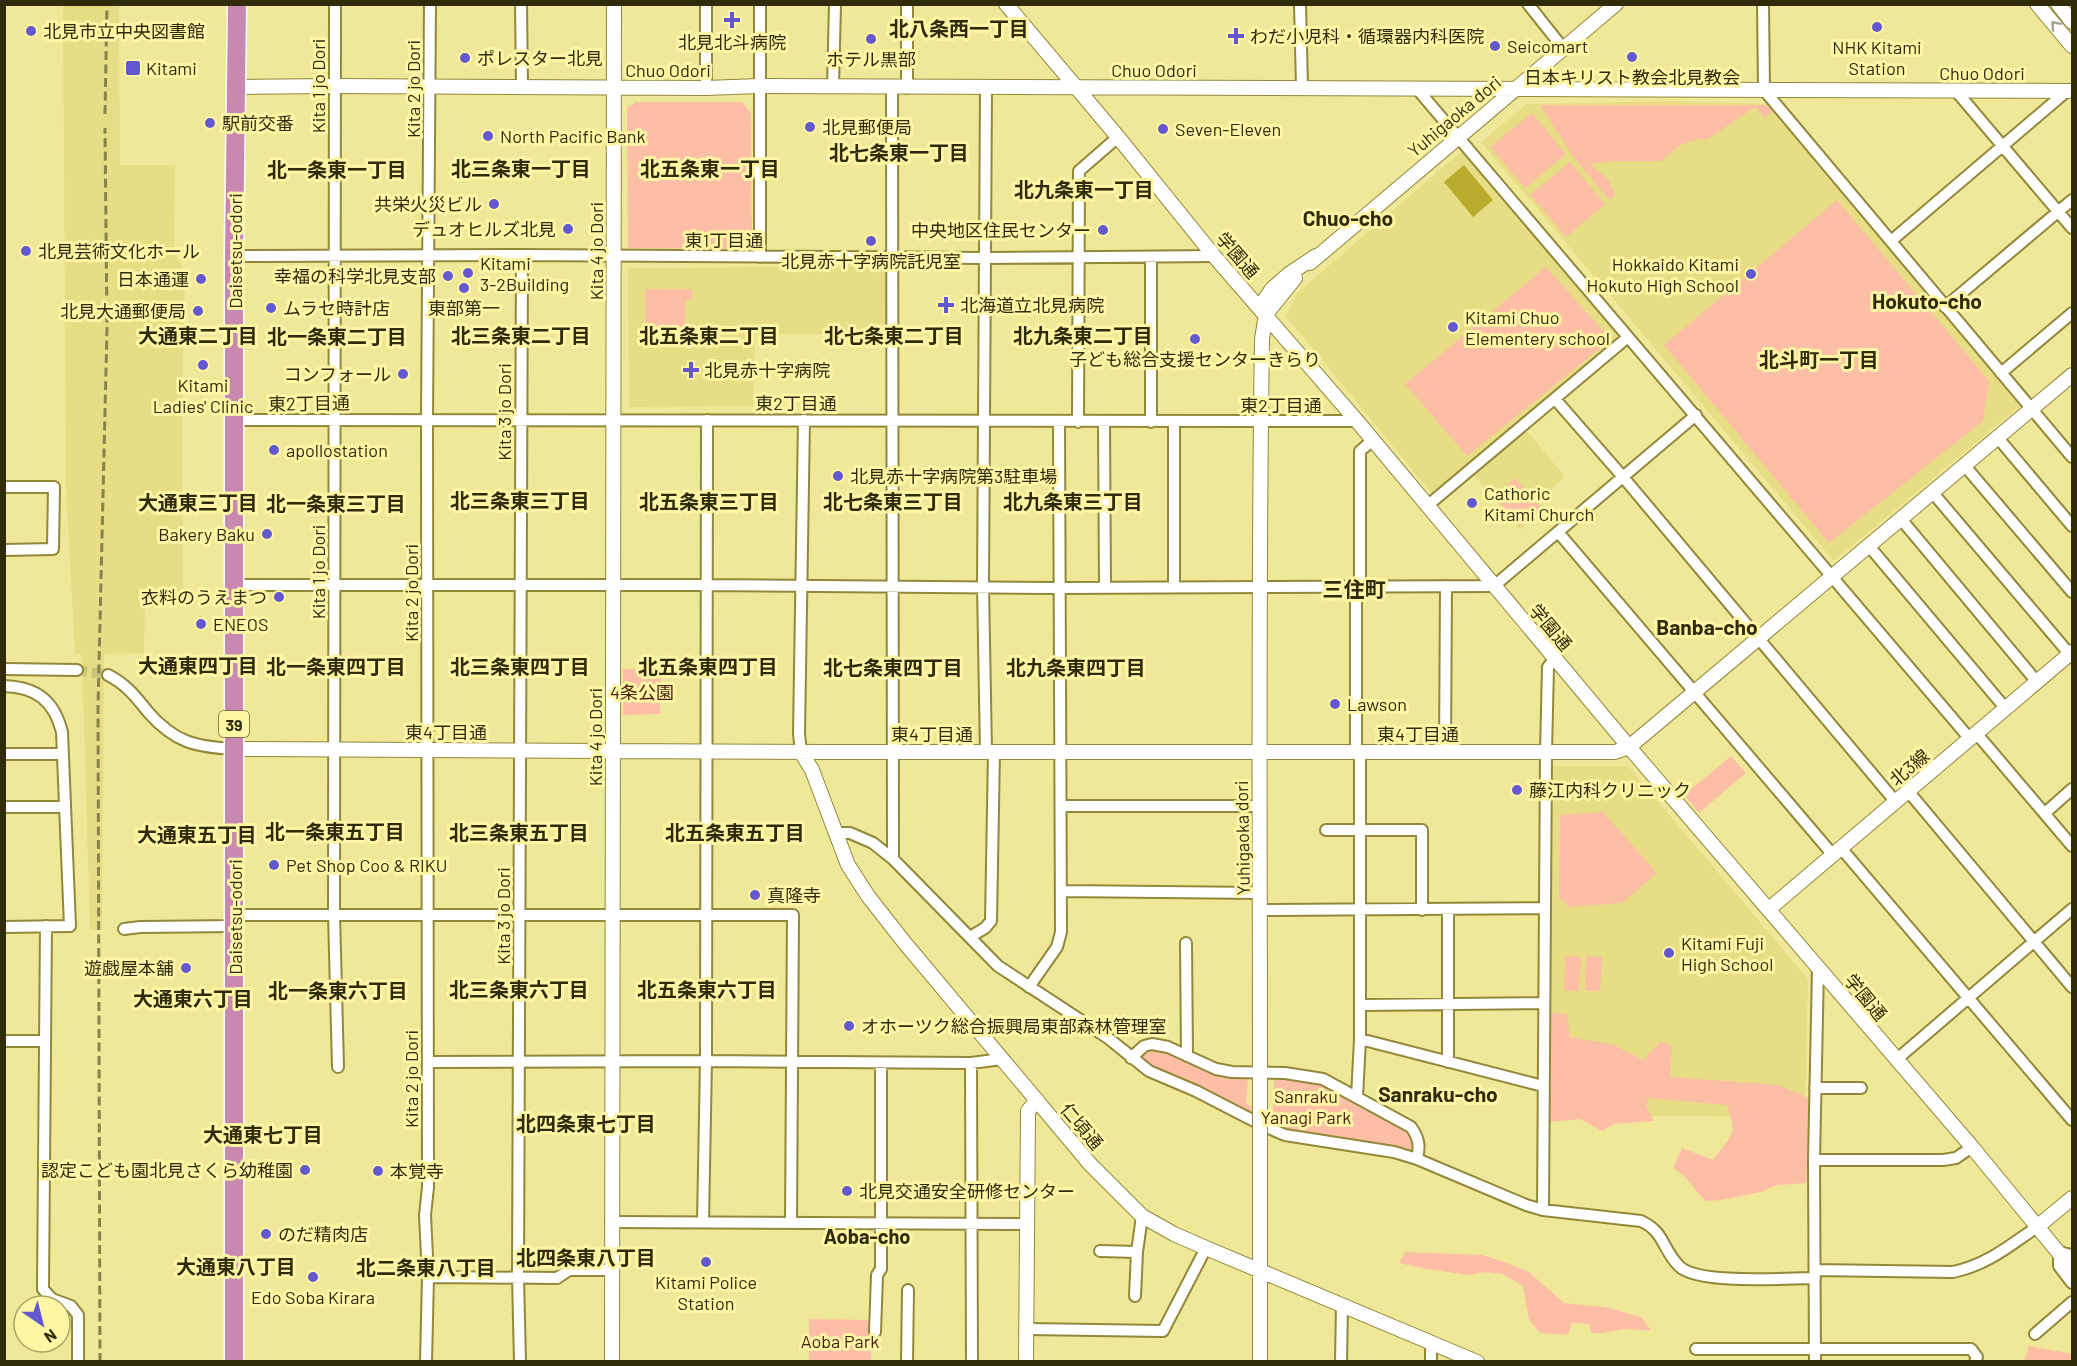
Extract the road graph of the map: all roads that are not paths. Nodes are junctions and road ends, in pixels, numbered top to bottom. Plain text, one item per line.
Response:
1 (237, 4) edge
2 (335, 4) edge
3 (430, 4) edge
4 (521, 4) edge
5 (614, 4) edge
6 (706, 4) edge
7 (760, 4) edge
8 (835, 4) edge
9 (907, 4) edge
10 (1006, 4) edge
11 (1300, 4) edge
12 (1528, 4) edge
13 (1616, 4) edge
14 (1763, 4) edge
15 (2037, 4) edge
16 (2058, 4) edge
17 (2073, 22) edge
18 (2073, 46) edge
19 (1563, 48) junction
20 (334, 86) junction
21 (429, 86) junction
22 (522, 86) junction
23 (759, 86) junction
24 (236, 87) junction
25 (614, 87) junction
26 (833, 87) junction
27 (892, 87) junction
28 (1302, 87) junction
29 (706, 88) junction
30 (907, 88) junction
31 (986, 88) junction
32 (1077, 88) junction
33 (1516, 88) junction
34 (1418, 90) junction
35 (1764, 90) junction
36 (1956, 91) junction
37 (2070, 91) edge
38 (1118, 137) junction
39 (1457, 137) junction
40 (2003, 146) junction
41 (2073, 200) edge
42 (2059, 212) junction
43 (2073, 228) edge
44 (1891, 241) junction
45 (336, 255) junction
46 (522, 255) junction
47 (234, 256) junction
48 (429, 256) junction
49 (615, 256) junction
50 (1151, 256) junction
51 (1214, 256) junction
52 (760, 257) junction
53 (892, 257) junction
54 (1080, 257) junction
55 (985, 258) junction
56 (1945, 307) junction
57 (2073, 313) edge
58 (1266, 314) junction
59 (1628, 338) junction
60 (2001, 373) junction
61 (2073, 375) edge
62 (1555, 399) junction
63 (2031, 410) junction
64 (1696, 415) junction
65 (335, 419) junction
66 (234, 420) junction
67 (427, 420) junction
68 (614, 420) junction
69 (707, 420) junction
70 (804, 420) junction
71 (893, 420) junction
72 (520, 421) junction
73 (985, 421) junction
74 (1357, 421) junction
75 (1059, 422) junction
76 (1078, 422) junction
77 (1104, 422) junction
78 (1151, 422) junction
79 (1174, 422) junction
80 (1260, 422) junction
81 (1998, 438) junction
82 (1372, 440) junction
83 (2073, 457) edge
84 (1965, 466) junction
85 (1623, 477) junction
86 (4, 487) edge
87 (1933, 493) junction
88 (1427, 506) junction
89 (1901, 519) junction
90 (2073, 526) edge
91 (1558, 532) junction
92 (1869, 546) junction
93 (4, 550) edge
94 (1831, 578) junction
95 (334, 584) junction
96 (427, 584) junction
97 (234, 585) junction
98 (521, 585) junction
99 (706, 585) junction
100 (801, 585) junction
101 (613, 586) junction
102 (892, 586) junction
103 (983, 586) junction
104 (1261, 586) junction
105 (1446, 586) junction
106 (1494, 586) junction
107 (1105, 587) junction
108 (1174, 587) junction
109 (1358, 587) junction
110 (1058, 588) junction
111 (2073, 592) edge
112 (1759, 639) junction
113 (2072, 654) edge
114 (1555, 658) junction
115 (4, 669) edge
116 (77, 670) tunnel mouth
117 (108, 675) tunnel mouth
118 (2037, 682) junction
119 (4, 686) edge
120 (1694, 693) junction
121 (2006, 709) junction
122 (1973, 736) junction
123 (1629, 747) junction
124 (235, 749) junction
125 (427, 750) junction
126 (613, 750) junction
127 (333, 751) junction
128 (521, 751) junction
129 (707, 751) junction
130 (801, 752) junction
131 (892, 752) junction
132 (990, 752) junction
133 (1059, 752) junction
134 (1259, 752) junction
135 (1358, 752) junction
136 (1445, 752) junction
137 (1546, 752) junction
138 (63, 753) junction
139 (4, 754) edge
140 (2073, 789) edge
141 (1908, 791) junction
142 (1895, 801) junction
143 (1061, 806) junction
144 (1259, 806) junction
145 (4, 807) edge
146 (64, 807) junction
147 (2045, 813) junction
148 (1326, 830) dead end
149 (1360, 830) junction
150 (835, 833) junction
151 (2073, 846) edge
152 (1837, 852) junction
153 (893, 859) junction
154 (1062, 891) junction
155 (1260, 893) junction
156 (1545, 908) junction
157 (1448, 909) junction
158 (1769, 909) junction
159 (2073, 909) edge
160 (1261, 910) junction
161 (1359, 910) junction
162 (1422, 910) junction
163 (334, 914) junction
164 (427, 915) junction
165 (519, 915) junction
166 (706, 915) junction
167 (613, 916) junction
168 (235, 921) junction
169 (46, 926) junction
170 (4, 927) edge
171 (124, 929) dead end
172 (970, 937) junction
173 (2035, 942) junction
174 (1186, 943) dead end
175 (1818, 968) junction
176 (1029, 987) junction
177 (2073, 987) edge
178 (1968, 998) junction
179 (1544, 1002) junction
180 (1448, 1004) junction
181 (1360, 1005) junction
182 (1360, 1039) junction
183 (4, 1041) edge
184 (45, 1041) junction
185 (1187, 1056) junction
186 (1131, 1058) junction
187 (1002, 1059) junction
188 (1896, 1060) junction
189 (519, 1061) junction
190 (613, 1061) junction
191 (706, 1061) junction
192 (428, 1062) junction
193 (793, 1062) junction
194 (1448, 1062) junction
195 (881, 1063) junction
196 (971, 1063) junction
197 (338, 1068) dead end
198 (1260, 1071) junction
199 (1543, 1086) junction
200 (1815, 1088) junction
201 (1861, 1088) dead end
202 (1357, 1097) junction
203 (1037, 1100) junction
204 (2073, 1120) edge
205 (1972, 1147) junction
206 (1417, 1159) junction
207 (1814, 1160) junction
208 (2073, 1198) edge
209 (1543, 1210) junction
210 (1142, 1216) junction
211 (703, 1221) junction
212 (611, 1222) junction
213 (791, 1222) junction
214 (881, 1223) junction
215 (972, 1223) junction
216 (1027, 1224) junction
217 (2037, 1227) junction
218 (1206, 1248) junction
219 (1100, 1251) dead end
220 (1137, 1252) junction
221 (2066, 1254) edge
222 (2073, 1269) edge
223 (612, 1270) junction
224 (1261, 1272) junction
225 (1815, 1274) junction
226 (428, 1277) junction
227 (518, 1277) junction
228 (2073, 1283) edge
229 (908, 1290) dead end
230 (1135, 1296) dead end
231 (2073, 1302) edge
232 (1342, 1305) junction
233 (1027, 1329) junction
234 (875, 1332) dead end
235 (2035, 1334) dead end
236 (1431, 1342) junction
237 (1695, 1348) dead end
238 (1815, 1350) junction
239 (78, 1362) edge
240 (234, 1362) edge
241 (426, 1362) edge
242 (520, 1362) edge
243 (612, 1362) edge
244 (907, 1362) edge
245 (972, 1362) edge
246 (1026, 1362) edge
247 (1260, 1362) edge
248 (1341, 1362) edge
249 (1431, 1362) edge
250 (1477, 1362) edge
251 (1815, 1362) edge
252 (1975, 1362) edge

1 - 24 highway, Daisetsu-odori / 39
2 - 20 street, Kita 1 jo Dori
3 - 21 street, Kita 2 jo Dori
4 - 22 street
5 - 25 street, Kita 4 jo Dori
6 - 29 street
7 - 23 street
8 - 26 street
9 - 30 street
10 - 32 street, 学園通
11 - 28 street
12 - 19 street
13 - 19 street, Yuhigaoka dori
14 - 35 street
18 -> 15 street
16 - 17 street
19 - 33 street, Yuhigaoka dori
20 - 21 street, Chuo Odori
20 - 24 street, Chuo Odori
20 - 45 street, Kita 1 jo Dori
21 - 22 street, Chuo Odori
21 - 48 street, Kita 2 jo Dori
22 - 25 street, Chuo Odori
23 - 26 street, Chuo Odori
23 - 29 street, Chuo Odori
23 - 52 street
24 - 47 highway, Daisetsu-odori / 39
25 - 29 street, Chuo Odori
25 - 49 street, Kita 4 jo Dori
26 - 27 street, Chuo Odori
27 - 30 street, Chuo Odori
27 - 53 street
28 - 32 street, Chuo Odori
28 - 34 street, Chuo Odori
30 - 31 street, Chuo Odori
31 - 32 street, Chuo Odori
31 - 55 street
32 - 38 street, 学園通
33 - 34 street, Chuo Odori
33 - 35 street, Chuo Odori
33 - 39 street, Yuhigaoka dori
34 - 39 street
35 - 36 street, Chuo Odori
35 - 44 street
36 - 37 street, Chuo Odori
36 - 40 street
37 - 40 street
38 - 51 street, 学園通
38 - 54 street
39 - 58 street, Yuhigaoka dori
39 - 59 street
40 - 42 street
40 - 44 street
41 - 42 street
42 - 43 street
42 - 56 street
44 - 56 street
45 - 47 street, 東1丁目通
45 - 48 street, 東1丁目通
45 - 65 street, Kita 1 jo Dori
46 - 48 street, 東1丁目通
46 - 49 street, 東1丁目通
46 - 72 street, Kita 3 jo Dori
47 - 66 highway, Daisetsu-odori / 39
48 - 67 street, Kita 2 jo Dori
49 - 52 street, 東1丁目通
49 - 68 street, Kita 4 jo Dori
50 - 51 street, 東1丁目通
50 - 54 street, 東1丁目通
50 - 78 street
51 - 58 street, 学園通
52 - 53 street, 東1丁目通
53 - 55 street, 東1丁目通
53 - 71 street
54 - 55 street, 東1丁目通
54 - 76 street
55 - 73 street
56 - 60 street
57 - 60 street
58 - 74 street, 学園通
58 - 80 street, Yuhigaoka dori
59 - 62 street
59 - 64 street
60 - 63 street
61 - 63 street
62 - 85 street
62 - 88 street
63 - 81 street
63 - 83 street
64 - 85 street
64 - 94 street
65 - 66 street, 東2丁目通
65 - 67 street, 東2丁目通
65 - 95 street, Kita 1 jo Dori
66 - 97 highway, Daisetsu-odori / 39
67 - 72 street, 東2丁目通
67 - 96 street, Kita 2 jo Dori
68 - 69 street, 東2丁目通
68 - 72 street, 東2丁目通
68 - 101 street, Kita 4 jo Dori
69 - 70 street, 東2丁目通
69 - 99 street
70 - 71 street, 東2丁目通
70 - 100 street
71 - 73 street, 東2丁目通
71 - 102 street
72 - 98 street, Kita 3 jo Dori
73 - 75 street, 東2丁目通
73 - 103 street
74 - 80 street, 東2丁目通
74 - 82 street, 学園通
75 - 76 street, 東2丁目通
75 - 110 street
76 - 77 street, 東2丁目通
77 - 78 street, 東2丁目通
77 - 107 street
78 - 79 street, 東2丁目通
79 - 80 street, 東2丁目通
79 - 108 street
80 - 104 street, Yuhigaoka dori
81 - 84 street
81 - 90 street
82 - 88 street, 学園通
82 - 109 street
84 - 87 street
84 - 111 street
85 - 91 street
85 - 112 street
86 - 93 street
87 - 89 street
87 - 113 street
88 - 106 street, 学園通
89 - 92 street
89 - 118 street
91 - 106 street
91 - 120 street
92 - 94 street
92 - 121 street
94 - 112 street
94 - 122 street
95 - 96 street
95 - 97 street
95 - 127 street, Kita 1 jo Dori
96 - 98 street
96 - 125 street, Kita 2 jo Dori
97 - 124 highway, Daisetsu-odori / 39
98 - 101 street
98 - 128 street, Kita 3 jo Dori
99 - 100 street
99 - 101 street
99 - 129 street
100 - 102 street
100 - 130 street
101 - 126 street, Kita 4 jo Dori
102 - 103 street
102 - 131 street
103 - 110 street
103 - 132 street
104 - 108 street
104 - 109 street
104 - 134 street, Yuhigaoka dori
105 - 106 street
105 - 109 street
105 - 136 street
106 - 114 street, 学園通
107 - 108 street
107 - 110 street
109 - 135 street
110 - 133 street
112 - 120 street
112 - 142 street
113 - 118 street, 北3線
114 - 123 street, 学園通
114 - 137 street
115 - 116 street
117 - 124 street
118 - 121 street, 北3線
119 - 138 street
120 - 123 street
120 - 152 street
121 - 122 street, 北3線
122 - 141 street, 北3線
122 - 147 street
123 - 137 street, 東4丁目通
123 - 158 street, 学園通
124 - 127 street, 東4丁目通
124 - 168 highway, Daisetsu-odori / 39
125 - 127 street, 東4丁目通
125 - 128 street, 東4丁目通
125 - 164 street, Kita 2 jo Dori
126 - 128 street, 東4丁目通
126 - 129 street, 東4丁目通
126 - 167 street, Kita 4 jo Dori
127 - 163 street, Kita 1 jo Dori
128 - 165 street, Kita 3 jo Dori
129 - 130 street, 東4丁目通
129 - 166 street
130 - 131 street, 東4丁目通
130 - 150 street, 仁頃通
131 - 132 street, 東4丁目通
131 - 153 street
132 - 133 street, 東4丁目通
132 - 172 street
133 - 134 street, 東4丁目通
133 - 143 street
134 - 135 street, 東4丁目通
134 - 144 street, Yuhigaoka dori
135 - 136 street, 東4丁目通
135 - 149 street
136 - 137 street, 東4丁目通
137 - 156 street
138 - 139 street
138 - 146 street
140 - 147 street
141 - 142 street, 北3線
141 - 173 street
142 - 152 street, 北3線
143 - 144 street
143 - 154 street
144 - 155 street, Yuhigaoka dori
145 - 146 street
146 - 169 street
147 - 151 street
148 - 149 street
149 - 161 street
149 - 162 street
150 - 153 street
150 - 187 street, 仁頃通
152 - 158 street, 北3線
152 - 178 street
153 - 172 street
154 - 155 street
154 - 176 street
155 - 160 street, Yuhigaoka dori
156 - 157 street
156 - 179 street
157 - 162 street
157 - 180 street
158 - 175 street, 学園通
159 - 173 street
160 - 161 street
160 - 198 street, Yuhigaoka dori
161 - 162 street
161 - 181 street
163 - 164 street
163 - 168 street
163 - 197 street, Kita 1 jo Dori
164 - 165 street
164 - 192 street, Kita 2 jo Dori
165 - 167 street
165 - 189 street, Kita 3 jo Dori
166 - 167 street
166 - 191 street
166 - 193 street
167 - 190 street, Kita 4 jo Dori
168 - 171 street
168 - 240 highway, Daisetsu-odori / 39
169 - 170 street
169 - 184 street
172 - 176 street
173 - 177 street
173 - 178 street
174 - 185 street
175 - 188 street, 学園通
175 - 200 street
176 - 186 street
178 - 188 street
178 - 204 street
179 - 180 street
179 - 199 street
180 - 181 street
180 - 194 street
181 - 182 street
182 - 194 street
182 - 202 street
183 - 184 street
184 - 239 street
185 - 186 street
185 - 198 street
186 - 206 street
187 - 196 street
187 - 203 street, 仁頃通
188 - 205 street, 学園通
189 - 190 street
189 - 192 street
189 - 227 street, Kita 3 jo Dori
190 - 191 street
190 - 212 street, Kita 4 jo Dori
191 - 193 street
191 - 211 street
192 - 226 street, Kita 2 jo Dori
193 - 195 street
193 - 213 street
194 - 199 street
195 - 196 street
195 - 214 street
196 - 215 street
198 - 202 street
198 - 224 street, Yuhigaoka dori, bridge
199 - 209 street
200 - 201 street
200 - 207 street
202 - 206 street
203 - 210 street, 仁頃通
203 - 216 street
205 - 207 street
205 - 217 street, 学園通
206 - 209 street
207 - 225 street
208 - 217 street
209 - 225 street
210 - 218 street, 仁頃通
210 - 220 street
211 - 212 street
211 - 213 street
212 - 223 street, Kita 4 jo Dori
213 - 214 street
214 - 215 street
214 - 234 street
215 - 216 street
215 - 245 street
216 - 233 street
217 - 221 street, 学園通
217 - 225 street
218 - 224 street, 仁頃通
218 - 233 street
219 - 220 street
220 - 230 street
221 - 222 street, 学園通
221 - 228 street
223 - 227 street
223 - 243 street, Kita 4 jo Dori
224 - 232 street, 仁頃通
224 - 247 street, Yuhigaoka dori
225 - 238 street
226 - 227 street
226 - 241 street, Kita 2 jo Dori
227 - 242 street, Kita 3 jo Dori
229 - 244 street
231 - 235 street
232 - 236 street, 仁頃通
232 - 248 street
233 - 246 street
236 - 249 street
236 - 250 street, 仁頃通
237 - 238 street
238 - 251 street
238 - 252 street

